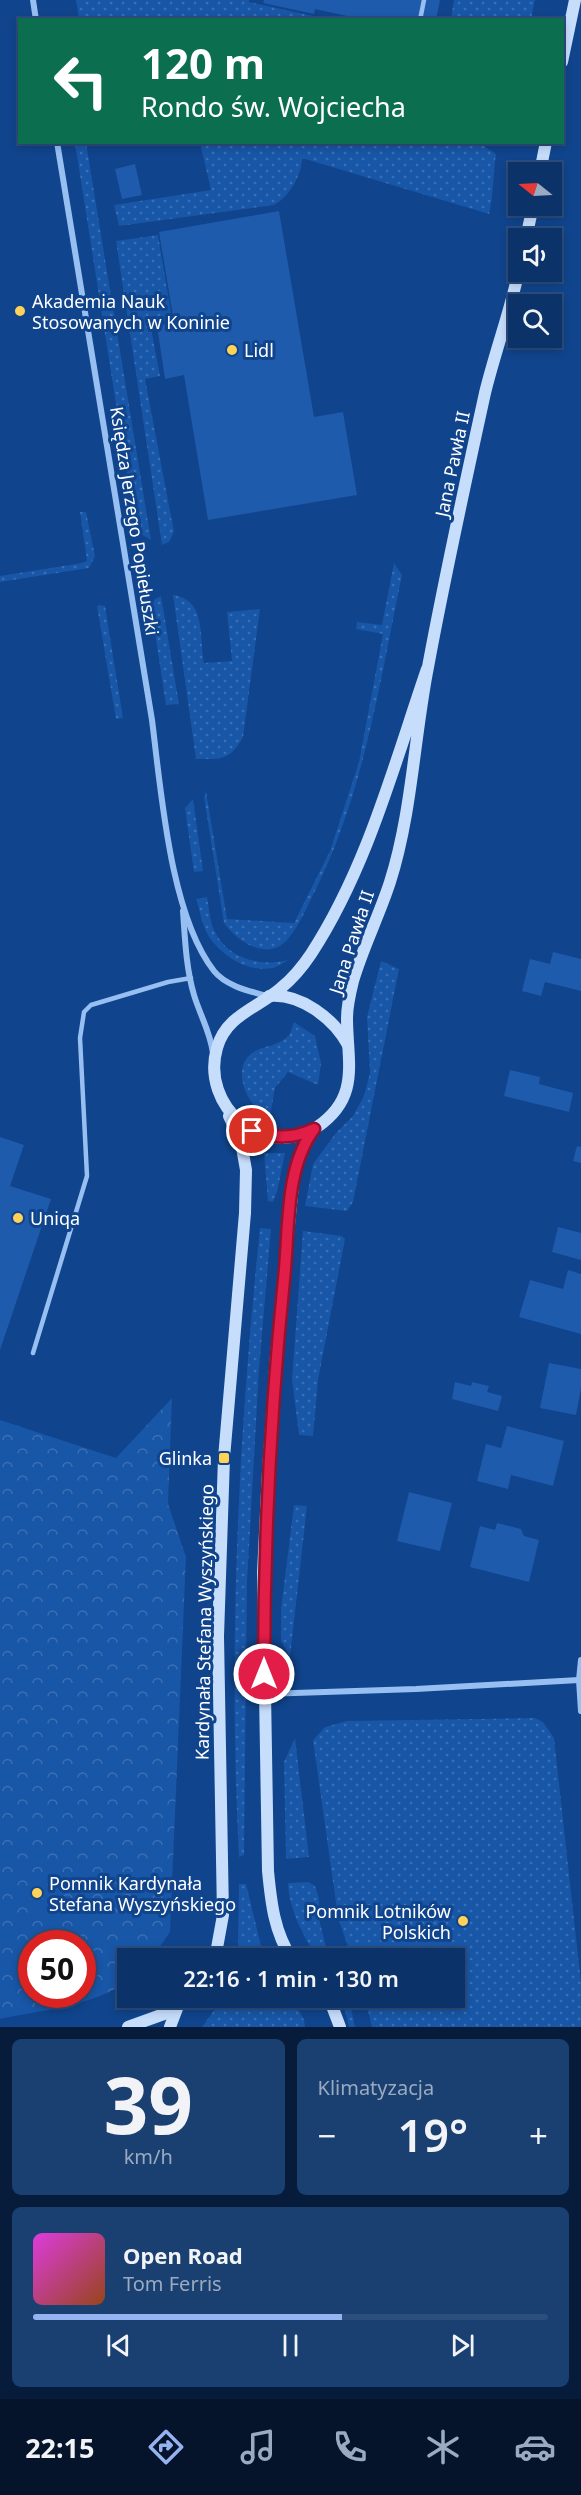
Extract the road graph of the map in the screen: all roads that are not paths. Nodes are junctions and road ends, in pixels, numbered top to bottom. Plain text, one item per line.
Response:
1 (33, 0) edge
2 (424, 0) edge
3 (575, 0) edge
4 (36, 18) edge
5 (420, 18) edge
6 (564, 52) edge
7 (57, 144) edge
8 (546, 144) edge
9 (542, 162) edge
10 (516, 282) edge
11 (428, 669) junction
12 (182, 905) junction
13 (190, 978) junction
14 (269, 996) junction
15 (350, 1051) junction
16 (214, 1061) junction
17 (226, 1109) junction
18 (314, 1129) junction
19 (33, 1353) dead end
20 (581, 1660) edge
21 (579, 1680) junction
22 (264, 1694) junction
23 (581, 1712) edge
24 (217, 1948) edge
25 (285, 1948) edge
26 (333, 2008) edge
27 (175, 2010) joint
28 (128, 2027) edge
29 (170, 2027) edge
30 (340, 2027) edge

1 - 4 street
2 - 5 lane
3 - 6 main road
7 - 12 street, Księdza Jerzego Popiełuszki
8 - 9 main road
10 - 11 main road, Jana Pawła II
11 - 14 main road, Jana Pawła II
11 - 15 main road, Jana Pawła II
12 - 13 street, Księdza Jerzego Popiełuszki
12 - 14 street, Księdza Jerzego Popiełuszki
13 - 16 street, Księdza Jerzego Popiełuszki
13 - 19 lane
14 - 15 main road
14 - 16 main road
15 - 18 main road
16 - 17 main road
17 - 18 main road
17 - 24 main road, Kardynała Stefana Wyszyńskiego
18 - 22 main road
20 - 21 street
21 - 22 street
21 - 23 street
22 - 25 main road
26 - 30 main road
27 - 28 main road
27 - 29 main road

